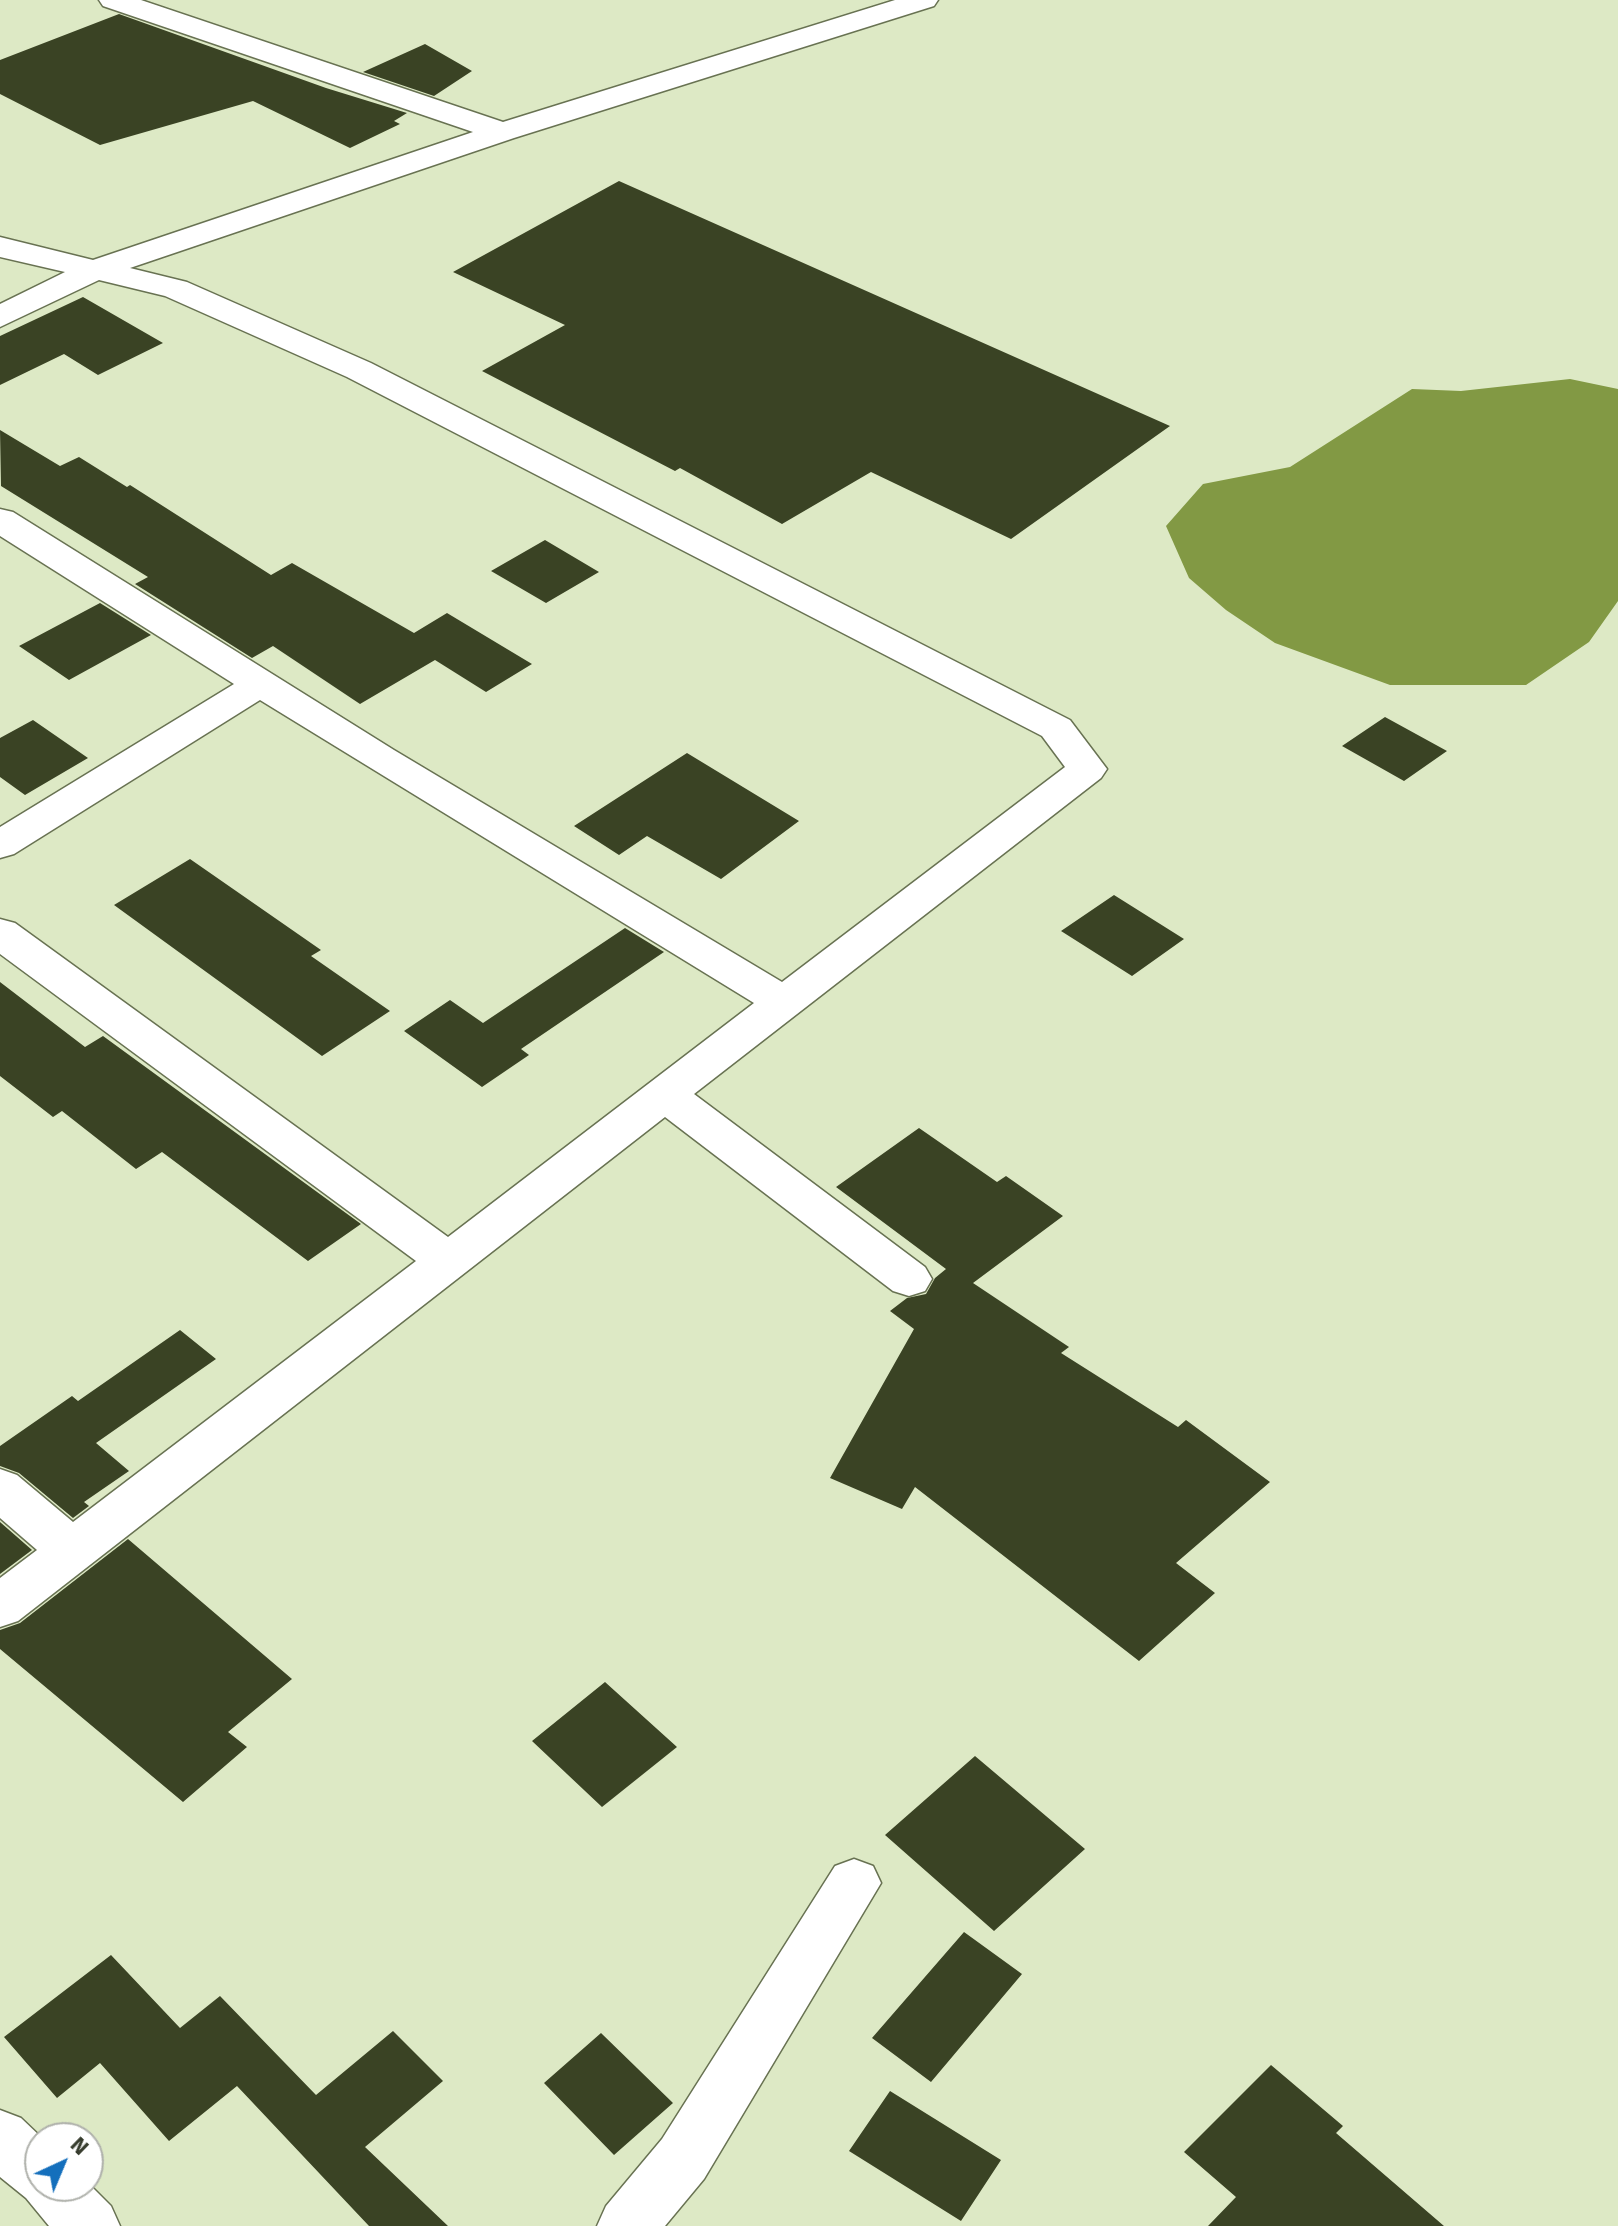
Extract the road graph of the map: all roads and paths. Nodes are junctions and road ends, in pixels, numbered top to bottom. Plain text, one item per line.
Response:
1 (113, 0) edge
2 (924, 0) edge
3 (503, 132) junction
4 (0, 247) edge
5 (97, 269) junction
6 (0, 317) edge
7 (0, 520) edge
8 (260, 684) junction
9 (0, 845) edge
10 (0, 933) edge
11 (784, 1002) junction
12 (663, 1093) junction
13 (447, 1260) junction
14 (909, 1279) dead end
15 (0, 1489) edge
16 (70, 1549) junction
17 (0, 1606) edge
18 (854, 1883) dead end
19 (0, 2137) edge
20 (24, 2160) edge
21 (66, 2202) edge
22 (90, 2226) edge
23 (627, 2226) edge

1 - 3 street
2 - 3 street
3 - 5 street
4 - 5 street
5 - 6 street
5 - 11 street
7 - 8 street
8 - 9 street
8 - 11 street
10 - 13 street
11 - 12 street
12 - 13 street
12 - 14 street
13 - 16 street
15 - 16 street
16 - 17 street
18 - 23 street
19 - 20 street
21 - 22 street

